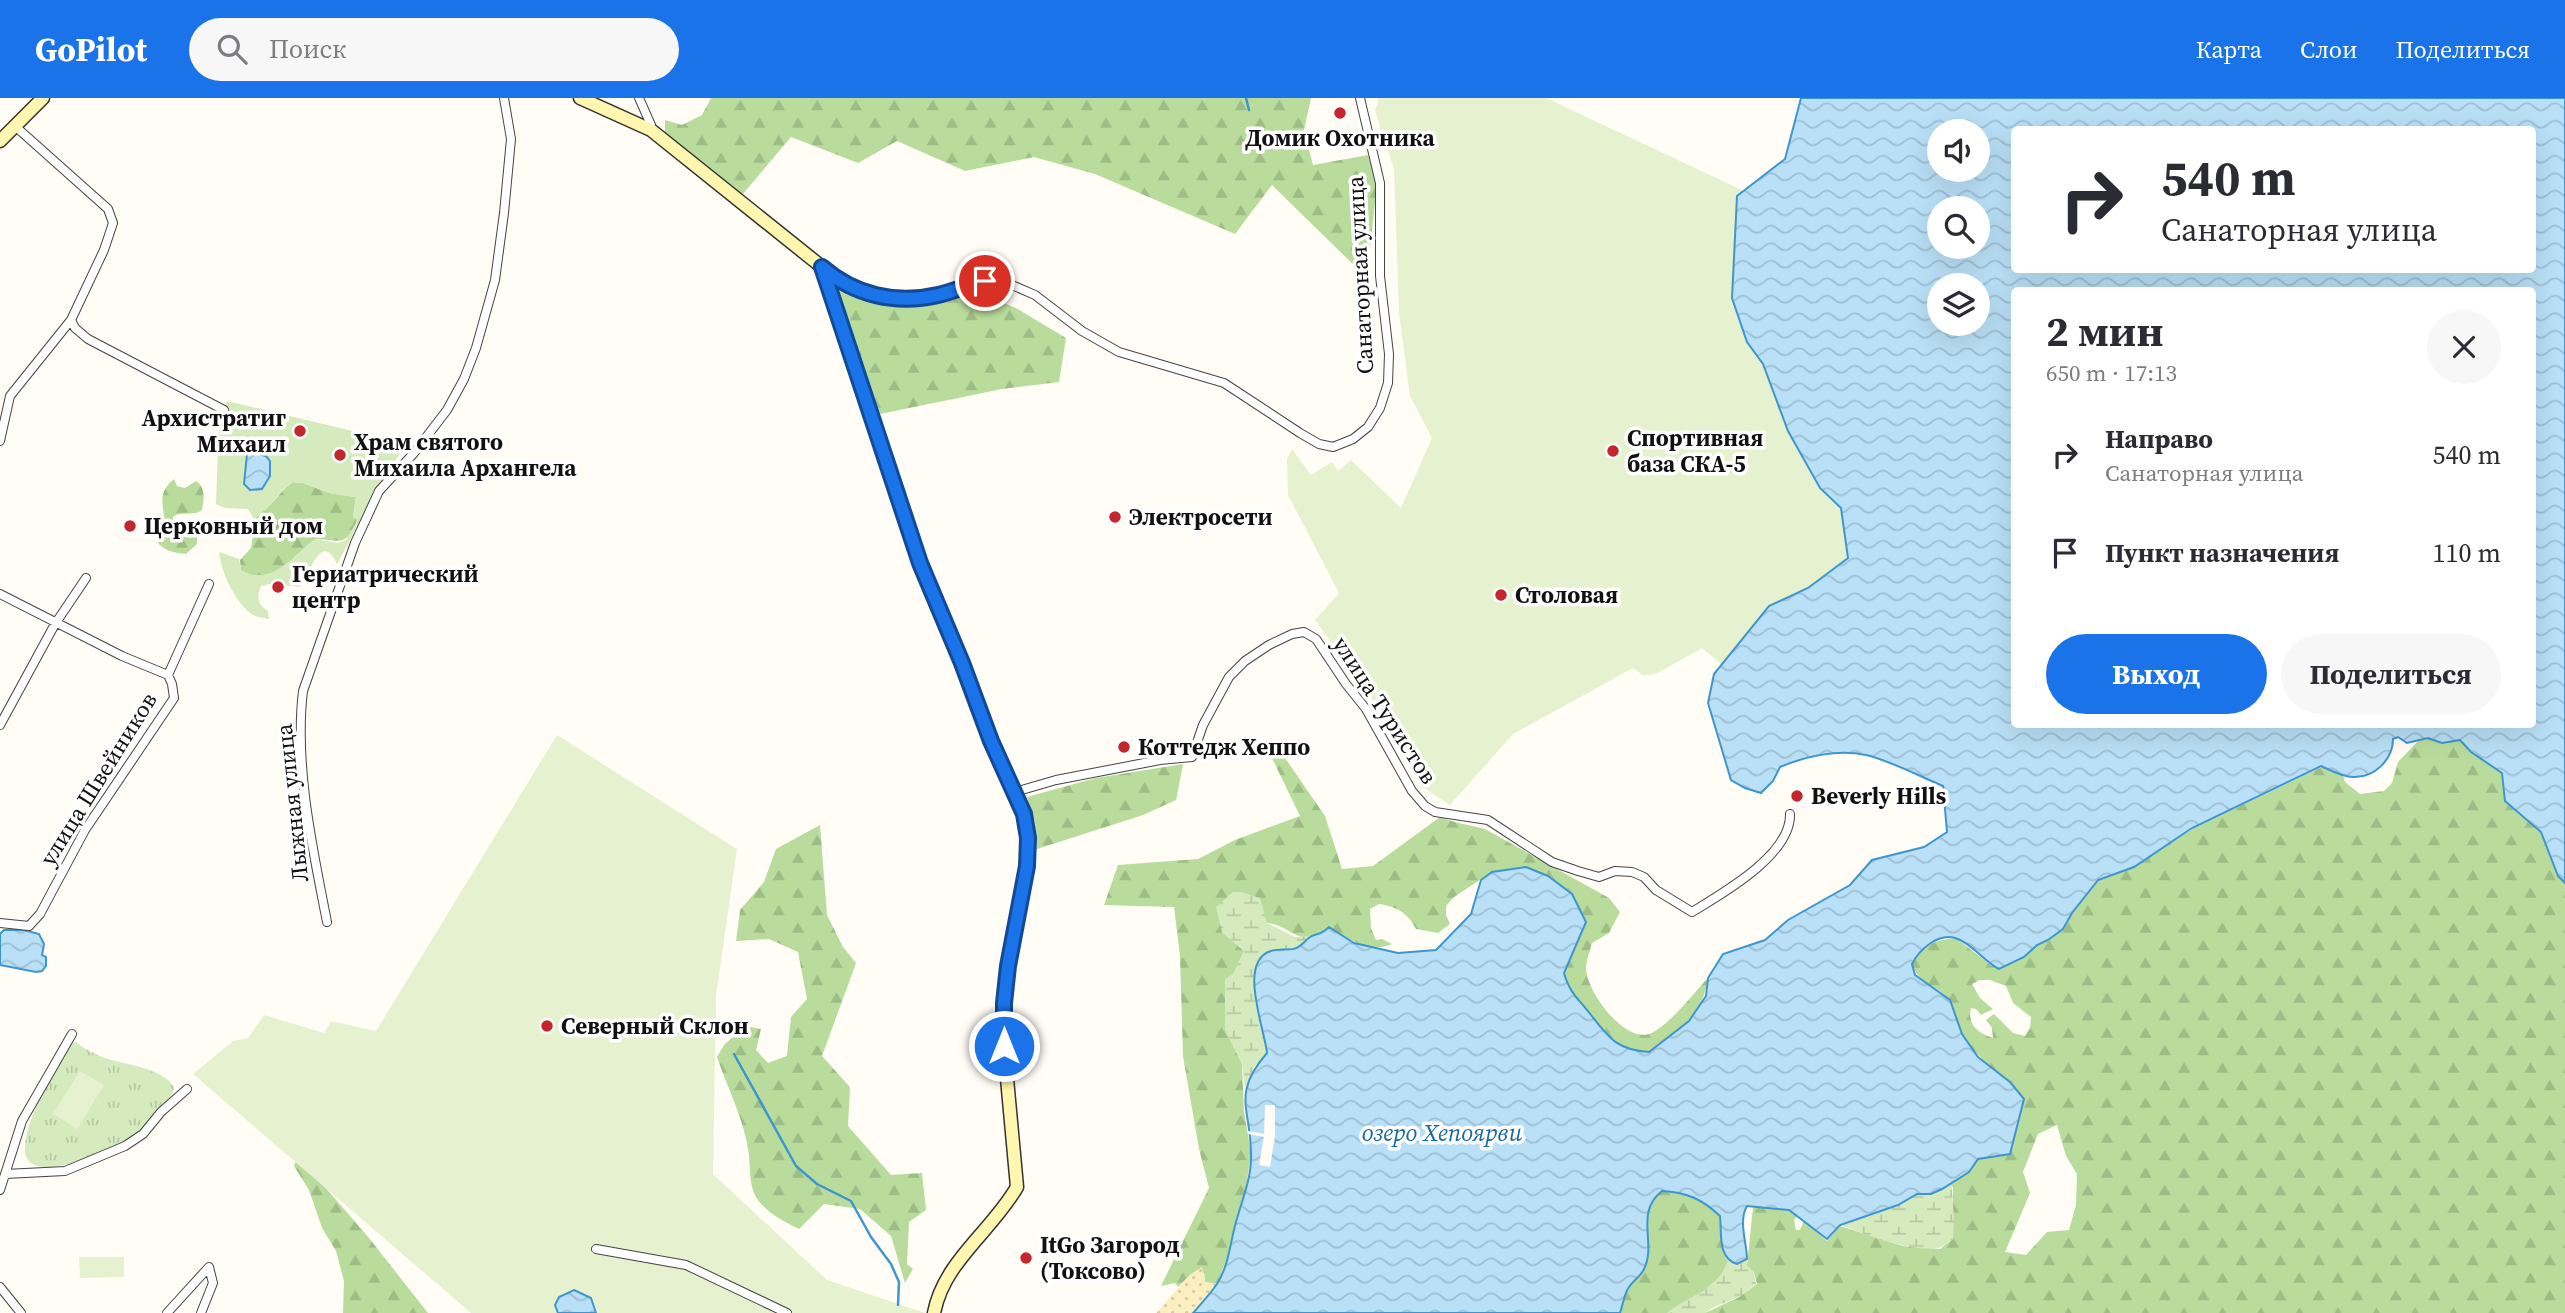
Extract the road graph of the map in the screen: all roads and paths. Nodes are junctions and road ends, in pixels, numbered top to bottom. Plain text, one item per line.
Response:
1 (43, 98) edge
2 (504, 98) edge
3 (580, 98) edge
4 (639, 98) edge
5 (1360, 98) edge
6 (16, 127) junction
7 (651, 130) junction
8 (0, 141) edge
9 (822, 267) junction
10 (71, 320) junction
11 (223, 410) dead end
12 (0, 441) edge
13 (86, 578) dead end
14 (209, 584) dead end
15 (0, 594) edge
16 (55, 624) junction
17 (168, 675) junction
18 (0, 725) edge
19 (1015, 792) junction
20 (1790, 814) dead end
21 (327, 922) dead end
22 (0, 923) edge
23 (72, 1034) dead end
24 (187, 1089) dead end
25 (5, 1174) junction
26 (0, 1190) edge
27 (596, 1249) dead end
28 (0, 1287) edge
29 (21, 1313) edge
30 (167, 1313) edge
31 (201, 1313) edge
32 (787, 1313) edge
33 (934, 1313) edge

1 - 6 street
2 - 21 street, Лыжная улица
3 - 7 street, Санаторная улица
4 - 7 street
5 - 9 street, Санаторная улица
6 - 8 street
6 - 10 street
7 - 9 street, Санаторная улица
9 - 19 street
10 - 11 street
10 - 12 street
13 - 16 street
14 - 17 street, улица Швейников
15 - 16 street
16 - 17 street
16 - 18 street
17 - 22 street, улица Швейников
19 - 20 street, улица Туристов
19 - 33 street
23 - 25 street
24 - 25 street
25 - 26 street
27 - 32 street
28 - 29 street
30 - 31 street

